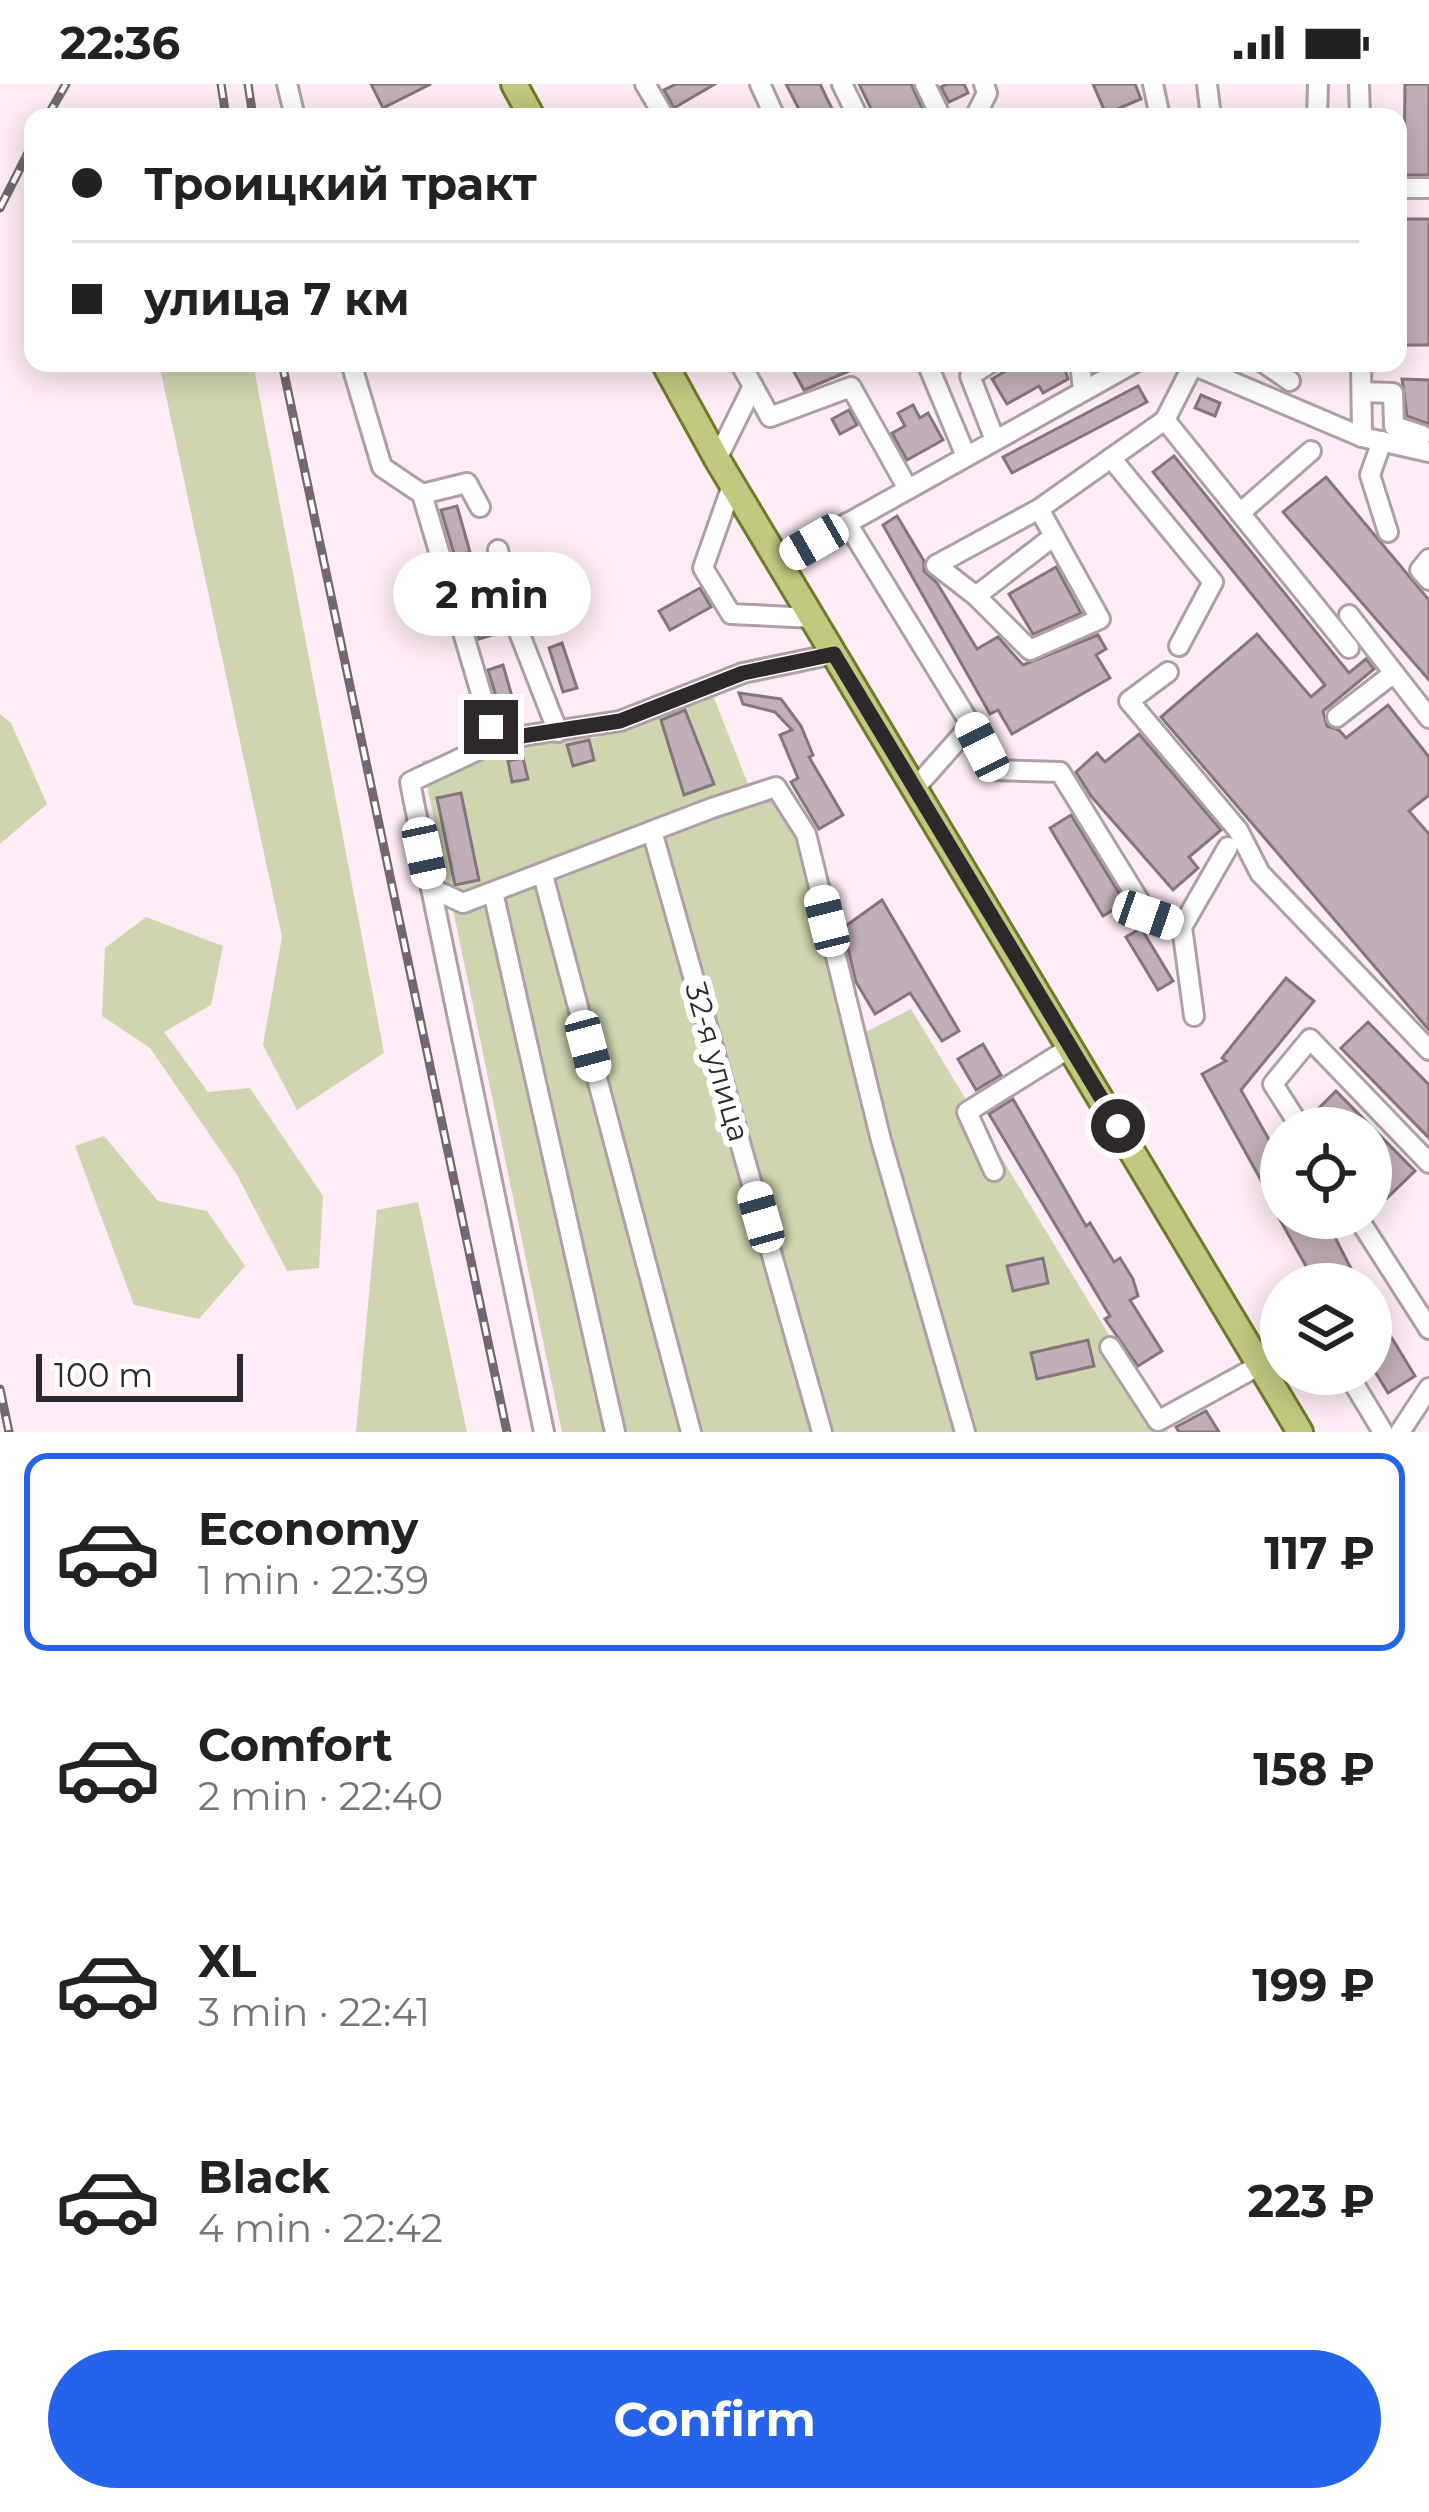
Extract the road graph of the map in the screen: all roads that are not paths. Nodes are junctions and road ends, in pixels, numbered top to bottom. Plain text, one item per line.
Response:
1 (354, 372) edge
2 (669, 372) edge
3 (745, 372) edge
4 (930, 372) edge
5 (976, 372) edge
6 (1081, 372) edge
7 (1117, 372) edge
8 (1186, 372) edge
9 (1209, 372) edge
10 (1277, 372) edge
11 (1361, 372) edge
12 (1290, 381) dead end
13 (753, 386) junction
14 (1083, 390) junction
15 (1362, 392) junction
16 (1165, 420) junction
17 (1372, 439) junction
18 (995, 440) junction
19 (1425, 443) edge
20 (1311, 451) dead end
21 (966, 457) junction
22 (1111, 458) junction
23 (717, 459) junction
24 (734, 482) junction
25 (908, 489) junction
26 (422, 494) junction
27 (480, 507) dead end
28 (1039, 509) junction
29 (1240, 513) junction
30 (847, 523) junction
31 (1388, 532) dead end
32 (1054, 536) junction
33 (498, 550) dead end
34 (1429, 560) edge
35 (780, 561) junction
36 (1429, 580) edge
37 (976, 596) junction
38 (1348, 614) dead end
39 (813, 618) junction
40 (1179, 646) dead end
41 (1349, 648) dead end
42 (834, 654) junction
43 (1168, 672) dead end
44 (1394, 673) junction
45 (1337, 717) dead end
46 (1429, 718) edge
47 (970, 724) junction
48 (558, 732) junction
49 (502, 739) junction
50 (916, 787) junction
51 (652, 831) junction
52 (1228, 847) dead end
53 (543, 874) junction
54 (431, 888) junction
55 (493, 892) junction
56 (1181, 927) junction
57 (1194, 1016) dead end
58 (1071, 1047) junction
59 (1429, 1050) edge
60 (1288, 1107) edge
61 (1375, 1107) edge
62 (1392, 1124) edge
63 (1429, 1163) edge
64 (994, 1171) dead end
65 (1371, 1239) edge
66 (1429, 1329) edge
67 (1109, 1347) dead end
68 (1260, 1365) joint
69 (1429, 1388) edge
70 (1278, 1395) edge
71 (1361, 1395) edge
72 (544, 1432) edge
73 (615, 1432) edge
74 (691, 1432) edge
75 (822, 1432) edge
76 (965, 1432) edge
77 (1300, 1432) edge
78 (1383, 1432) edge
79 (1400, 1432) edge

1 - 26 street
2 - 23 main road
3 - 13 street
4 - 21 street
5 - 18 street
6 - 14 street
7 - 14 street
8 - 16 street
9 - 17 street
10 - 12 street
11 - 15 street
13 - 23 street
13 - 25 street
14 - 18 street
15 - 17 street
15 - 19 street
16 - 22 street
16 - 29 street
17 - 19 street
17 - 31 street
18 - 21 street
20 - 29 street
21 - 25 street
22 - 28 street
22 - 40 street
23 - 24 main road
24 - 35 main road
24 - 39 street
25 - 30 street
26 - 27 street
26 - 49 street
28 - 32 street
28 - 37 street
29 - 41 street
30 - 35 street
30 - 47 street
32 - 37 street
32 - 37 street
33 - 48 street
34 - 36 street
35 - 39 main road
38 - 44 street
39 - 42 main road
42 - 48 street
42 - 50 main road
43 - 59 street
44 - 45 street
44 - 46 street
47 - 50 street
47 - 56 street
48 - 49 street
49 - 54 street
50 - 58 main road
51 - 53 street
51 - 75 street, 32-я улица
51 - 76 street
52 - 56 street
53 - 55 street
53 - 74 street
54 - 55 street
54 - 72 street
55 - 73 street
56 - 57 street
58 - 64 street
58 - 68 main road
60 - 61 street
62 - 63 street
65 - 66 street
67 - 68 street
69 - 79 street
70 - 77 main road
71 - 78 street

